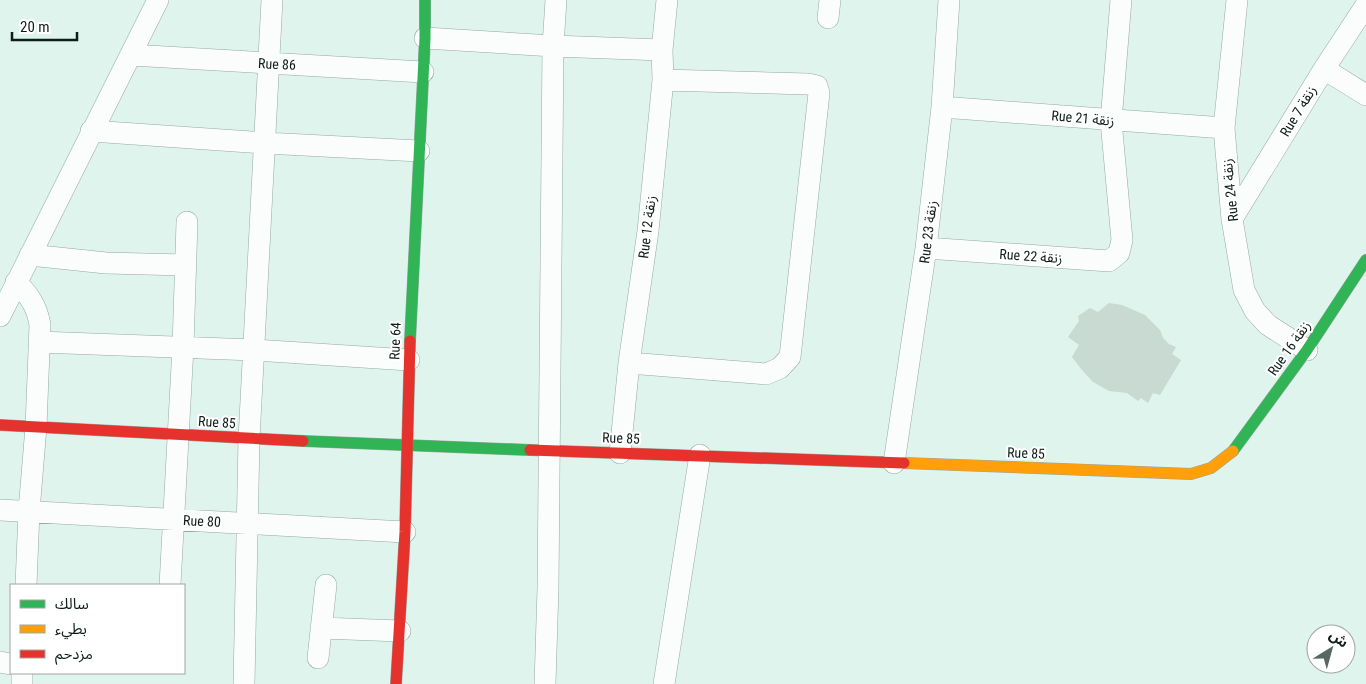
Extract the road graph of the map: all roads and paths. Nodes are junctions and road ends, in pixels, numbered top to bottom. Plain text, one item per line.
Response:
1 (158, 0) edge
2 (272, 0) edge
3 (425, 0) edge
4 (556, 0) edge
5 (667, 0) edge
6 (949, 0) edge
7 (1121, 0) edge
8 (1237, 0) edge
9 (1366, 4) edge
10 (425, 38) junction
11 (553, 46) junction
12 (662, 50) junction
13 (131, 55) junction
14 (269, 63) junction
15 (1324, 69) junction
16 (423, 72) junction
17 (663, 80) junction
18 (1366, 94) edge
19 (942, 107) junction
20 (1110, 121) junction
21 (1224, 128) junction
22 (92, 132) junction
23 (264, 143) junction
24 (419, 151) junction
25 (1232, 219) junction
26 (187, 222) dead end
27 (926, 248) junction
28 (30, 255) junction
29 (1366, 260) edge
30 (185, 265) junction
31 (16, 282) junction
32 (0, 316) edge
33 (39, 342) junction
34 (183, 347) junction
35 (254, 350) junction
36 (1307, 350) junction
37 (409, 360) junction
38 (629, 363) junction
39 (0, 425) edge
40 (36, 427) junction
41 (178, 434) junction
42 (249, 439) junction
43 (408, 446) junction
44 (550, 450) junction
45 (1234, 450) joint
46 (620, 453) junction
47 (700, 455) junction
48 (894, 463) junction
49 (0, 510) edge
50 (29, 511) junction
51 (174, 519) junction
52 (247, 523) junction
53 (405, 532) junction
54 (26, 584) edge
55 (170, 584) edge
56 (326, 585) dead end
57 (321, 628) junction
58 (400, 631) junction
59 (318, 658) dead end
60 (244, 684) edge
61 (396, 684) edge
62 (545, 684) edge
63 (664, 684) edge

1 - 13 street
2 - 14 street
3 - 10 street, Rue 64
4 - 11 street
5 - 12 street, Rue 12 زنقة
6 - 19 street, Rue 23 زنقة
7 - 20 street
8 - 21 street, Rue 24 زنقة
9 - 15 street, Rue 7 زنقة
10 - 11 street
10 - 16 street, Rue 64
11 - 12 street
11 - 44 street
12 - 17 street, Rue 12 زنقة
13 - 14 street, Rue 86
13 - 22 street
14 - 16 street, Rue 86
14 - 23 street
15 - 18 street
15 - 25 street, Rue 7 زنقة
16 - 24 street, Rue 64
17 - 38 street, Rue 12 زنقة
17 - 38 street
19 - 20 street, Rue 21 زنقة
19 - 27 street, Rue 23 زنقة
20 - 21 street, Rue 21 زنقة
20 - 27 street, Rue 22 زنقة
21 - 25 street, Rue 24 زنقة
22 - 23 street
22 - 28 street
23 - 24 street
23 - 35 street
24 - 37 street, Rue 64
25 - 36 street, Rue 24 زنقة
26 - 30 street
27 - 48 street, Rue 23 زنقة
28 - 30 street
28 - 31 street
29 - 36 street, Rue 16 زنقة
30 - 34 street
31 - 32 street
31 - 33 street
33 - 34 street
33 - 40 street
34 - 35 street
34 - 41 street
35 - 37 street
35 - 42 street
36 - 45 street, Rue 16 زنقة
37 - 43 street, Rue 64
38 - 46 street, Rue 12 زنقة
39 - 40 street, Rue 85
40 - 41 street, Rue 85
40 - 50 street
41 - 42 street, Rue 85
41 - 51 street
42 - 43 street, Rue 85
42 - 52 street
43 - 44 street, Rue 85
43 - 53 street, Rue 64
44 - 46 street, Rue 85
44 - 62 street
45 - 48 street, Rue 85
46 - 47 street, Rue 85
47 - 48 street, Rue 85
47 - 63 street
49 - 50 street, Rue 80
50 - 51 street, Rue 80
50 - 54 street
51 - 52 street, Rue 80
51 - 55 street
52 - 53 street, Rue 80
52 - 60 street
53 - 58 street, Rue 64
56 - 57 street
57 - 58 street
57 - 59 street
58 - 61 street, Rue 64

